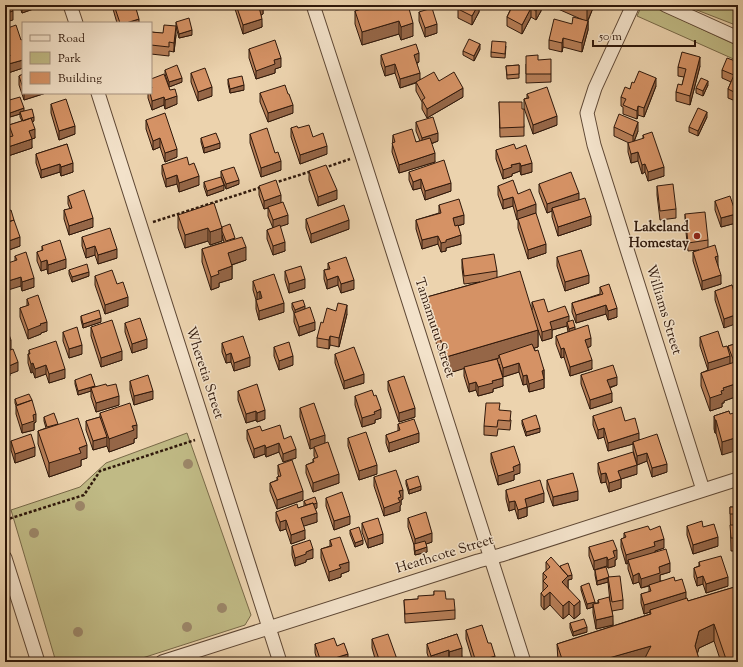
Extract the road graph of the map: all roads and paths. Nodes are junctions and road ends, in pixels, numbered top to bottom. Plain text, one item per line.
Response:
1 (70, 5) edge
2 (313, 5) edge
3 (633, 5) edge
4 (665, 5) edge
5 (76, 22) edge
6 (738, 38) edge
7 (98, 94) edge
8 (362, 155) junction
9 (274, 184) edge
10 (266, 186) edge
11 (141, 226) junction
12 (208, 436) junction
13 (738, 479) edge
14 (702, 490) junction
15 (5, 520) edge
16 (5, 558) edge
17 (490, 558) junction
18 (269, 628) junction
19 (38, 662) edge
20 (162, 662) edge
21 (280, 662) edge
22 (524, 662) edge

1 - 5 street
2 - 8 street, Tamamutu Street
3 - 14 street, Williams Street
4 - 6 street
7 - 11 street, Wheretia Street
8 - 9 path
8 - 17 street, Tamamutu Street
10 - 11 path
11 - 12 street, Wheretia Street
12 - 15 path
12 - 18 street, Wheretia Street
13 - 14 street, Heathcote Street
14 - 17 street, Heathcote Street
16 - 19 street
17 - 18 street, Heathcote Street
17 - 22 street, Tamamutu Street
18 - 20 street, Heathcote Street
18 - 21 street, Wheretia Street

